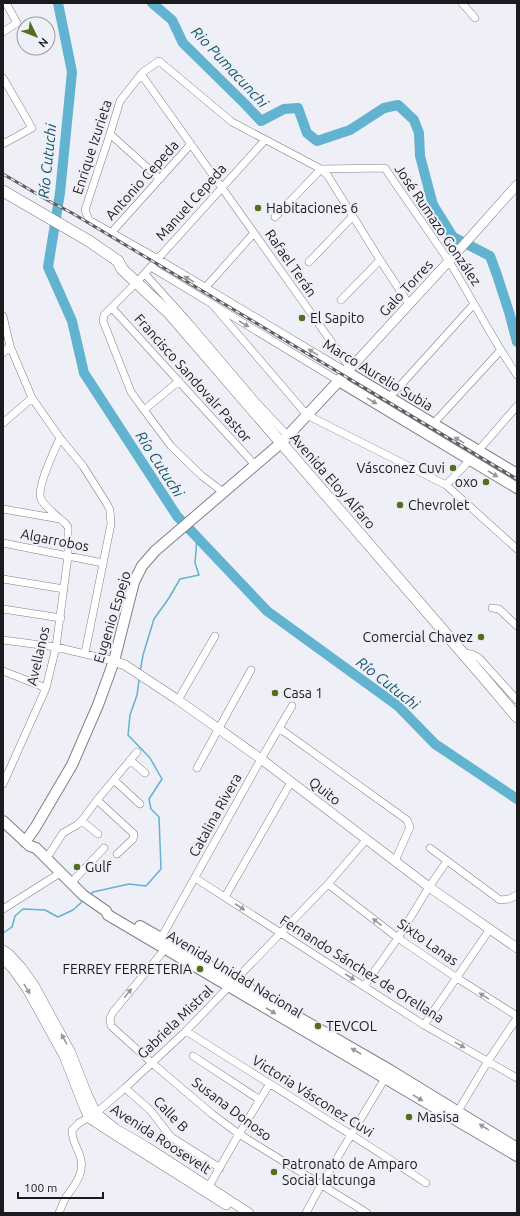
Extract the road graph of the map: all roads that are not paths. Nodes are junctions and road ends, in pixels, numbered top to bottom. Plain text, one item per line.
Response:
1 (6, 3) edge
2 (462, 3) edge
3 (475, 18) dead end
4 (3, 32) edge
5 (159, 61) joint
6 (141, 74) junction
7 (3, 78) edge
8 (110, 134) junction
9 (265, 140) junction
10 (3, 144) edge
11 (191, 144) junction
12 (321, 169) junction
13 (160, 179) junction
14 (517, 185) edge
15 (222, 188) junction
16 (3, 191) edge
17 (3, 198) edge
18 (85, 210) joint
19 (353, 216) junction
20 (275, 217) dead end
21 (111, 233) junction
22 (254, 233) junction
23 (87, 244) junction
24 (158, 260) junction
25 (380, 260) junction
26 (309, 262) dead end
27 (449, 262) junction
28 (151, 268) junction
29 (141, 278) junction
30 (205, 288) junction
31 (342, 300) dead end
32 (212, 304) junction
33 (410, 304) junction
34 (474, 304) junction
35 (112, 308) junction
36 (3, 316) edge
37 (10, 346) junction
38 (500, 350) junction
39 (3, 353) edge
40 (348, 370) junction
41 (517, 375) edge
42 (179, 381) junction
43 (339, 381) junction
44 (32, 398) junction
45 (389, 398) junction
46 (517, 406) edge
47 (144, 410) junction
48 (307, 415) junction
49 (3, 423) edge
50 (433, 424) junction
51 (60, 438) junction
52 (284, 439) junction
53 (478, 451) junction
54 (470, 460) junction
55 (255, 465) junction
56 (517, 474) edge
57 (446, 485) junction
58 (517, 488) edge
59 (220, 495) junction
60 (3, 509) edge
61 (60, 519) junction
62 (3, 543) edge
63 (517, 549) edge
64 (68, 556) junction
65 (103, 563) junction
66 (3, 579) edge
67 (64, 589) junction
68 (492, 608) dead end
69 (3, 609) edge
70 (60, 618) junction
71 (517, 626) edge
72 (215, 636) dead end
73 (3, 640) edge
74 (56, 647) junction
75 (85, 653) junction
76 (462, 653) junction
77 (114, 661) junction
78 (251, 670) dead end
79 (3, 671) edge
80 (46, 688) junction
81 (176, 698) junction
82 (517, 700) edge
83 (292, 706) dead end
84 (517, 717) edge
85 (279, 728) junction
86 (219, 730) junction
87 (137, 752) dead end
88 (261, 759) junction
89 (130, 760) junction
90 (197, 768) dead end
91 (145, 773) dead end
92 (114, 780) junction
93 (291, 782) junction
94 (3, 784) edge
95 (97, 800) junction
96 (140, 804) dead end
97 (3, 814) edge
98 (82, 820) junction
99 (3, 821) edge
100 (98, 834) dead end
101 (27, 839) junction
102 (366, 840) junction
103 (104, 848) dead end
104 (430, 848) dead end
105 (117, 854) dead end
106 (46, 859) junction
107 (395, 861) junction
108 (447, 861) junction
109 (60, 873) junction
110 (195, 878) junction
111 (328, 884) junction
112 (74, 886) junction
113 (429, 887) junction
114 (517, 895) edge
115 (225, 897) junction
116 (3, 909) edge
117 (106, 911) junction
118 (490, 929) junction
119 (281, 933) junction
120 (161, 938) junction
121 (398, 938) junction
122 (517, 948) edge
123 (165, 949) junction
124 (3, 950) edge
125 (3, 959) edge
126 (457, 978) junction
127 (232, 984) junction
128 (364, 986) junction
129 (517, 1017) edge
130 (424, 1025) junction
131 (186, 1031) junction
132 (192, 1056) dead end
133 (488, 1060) junction
134 (152, 1063) junction
135 (387, 1074) junction
136 (517, 1078) edge
137 (269, 1085) junction
138 (125, 1088) junction
139 (260, 1100) junction
140 (458, 1111) junction
141 (92, 1116) junction
142 (238, 1134) junction
143 (352, 1134) junction
144 (517, 1148) edge
145 (517, 1156) edge
146 (220, 1168) junction
147 (426, 1183) dead end
148 (209, 1186) junction
149 (321, 1186) junction
150 (59, 1213) edge
151 (239, 1213) edge
152 (249, 1213) edge
153 (306, 1213) edge
154 (367, 1213) edge

1 - 4 street
2 - 3 street
5 - 6 street, Enrique Izurieta
5 - 9 street, José Rumazo González
6 - 8 street, Enrique Izurieta
6 - 11 street, Rafael Terán
7 - 10 street
8 - 13 street
8 - 18 street, Enrique Izurieta
9 - 12 street, José Rumazo González
9 - 15 street, Manuel Cepeda
11 - 13 street, Antonio Cepeda
11 - 15 street, Rafael Terán
12 - 19 street
12 - 20 street
12 - 27 street, José Rumazo González
13 - 21 street, Antonio Cepeda
14 - 27 street, Galo Torres
15 - 22 street, Rafael Terán
15 - 24 street, Manuel Cepeda
16 - 23 main road, Avenida Eloy Alfaro
17 - 23 main road, Avenida Eloy Alfaro
18 - 21 street, Marco Aurelio Subia
19 - 25 street
19 - 26 street
21 - 24 street, Marco Aurelio Subia
22 - 30 street
22 - 40 street, Rafael Terán
23 - 29 main road, Avenida Eloy Alfaro
24 - 28 street, Manuel Cepeda
30 -> 24 street, Marco Aurelio Subia
25 - 31 street
25 - 33 street
27 - 33 street, Galo Torres
27 - 34 street, José Rumazo González
28 - 29 street, Manuel Cepeda
28 - 32 street, Marco Aurelio Subia
29 - 35 street, Manuel Cepeda
29 - 52 main road, Avenida Eloy Alfaro
40 -> 30 street, Marco Aurelio Subia
32 -> 43 street, Marco Aurelio Subia
32 - 48 street
33 - 40 street, Galo Torres
34 - 38 street, José Rumazo González
34 - 45 street
35 - 42 street, Francisco Sandovalr Pastor
35 - 47 street, Manuel Cepeda
36 - 37 street
37 - 39 street
37 - 44 street
38 - 41 street, José Rumazo González
38 - 50 street
40 - 43 main road, Galo Torres
40 - 45 main road, Marco Aurelio Subia
42 - 47 street
42 - 55 street, Francisco Sandovalr Pastor
43 - 48 main road, Galo Torres
43 -> 54 main road, Marco Aurelio Subia
44 - 49 street
44 - 51 street
45 - 50 main road, Marco Aurelio Subia
46 - 53 street
47 - 59 street
48 - 52 main road, Galo Torres
48 - 57 street
53 -> 50 main road, Marco Aurelio Subia
51 - 61 street
51 - 65 street
52 - 55 main road, Eugenio Espejo
52 - 76 main road, Avenida Eloy Alfaro
53 - 56 main road, Marco Aurelio Subia
54 - 57 street
54 -> 58 main road, Marco Aurelio Subia
55 - 59 main road, Eugenio Espejo
57 - 63 street
59 - 77 main road, Eugenio Espejo
60 - 61 street
61 - 64 street, Avellanos
62 - 64 street, Algarrobos
64 - 65 street, Algarrobos
64 - 67 street, Avellanos
65 - 75 street
66 - 67 street
67 - 70 street, Avellanos
68 - 71 street
69 - 70 street
70 - 74 street, Avellanos
72 - 81 street
73 - 74 street
74 - 75 street
74 - 80 street, Avellanos
75 - 77 street
76 - 82 street
76 - 84 main road, Avenida Eloy Alfaro
77 - 81 street, Quito
77 - 101 main road, Eugenio Espejo
78 - 86 street
79 - 80 street
80 - 94 street, Avellanos
81 - 86 street, Quito
83 - 85 street, Catalina Rivera
85 - 88 street, Catalina Rivera
85 - 107 street
86 - 88 street, Quito
86 - 90 street
87 - 89 street
88 - 93 street, Quito
88 - 110 street, Catalina Rivera
89 - 91 street
89 - 92 street
92 - 95 street
92 - 96 street
93 - 102 street, Quito
93 - 115 street
95 - 98 street
95 - 105 street
97 - 101 main road, Avenida Unidad Nacional
98 - 100 street
98 - 106 street
99 - 101 main road, Avenida Unidad Nacional
101 - 106 main road, Avenida Unidad Nacional
102 - 107 street, Quito
102 - 111 street, Gabriela Mistral
103 - 112 street
104 - 108 street
106 - 109 main road, Avenida Unidad Nacional
107 - 113 street, Quito
108 - 113 street
108 - 114 street
109 - 112 main road, Avenida Unidad Nacional
109 - 116 street
110 - 115 street, Fernando Sánchez de Orellana
110 - 120 street, Catalina Rivera
111 - 119 street, Gabriela Mistral
121 -> 111 street, Sixto Lanas
112 - 117 main road, Avenida Unidad Nacional
113 - 118 street, Quito
113 - 121 street
115 -> 119 street, Fernando Sánchez de Orellana
117 - 120 main road, Avenida Unidad Nacional
117 - 123 main road, Avenida Unidad Nacional
118 - 122 street, Quito
118 - 126 street
119 - 127 street, Gabriela Mistral
119 -> 128 street, Fernando Sánchez de Orellana
120 - 127 main road, Avenida Unidad Nacional
121 - 126 street, Sixto Lanas
121 - 128 street
123 - 127 main road, Avenida Unidad Nacional
134 -> 123 street, Susana Donoso
141 -> 124 street, Avenida Roosevelt
125 -> 141 street, Avenida Roosevelt
129 -> 126 street, Sixto Lanas
126 - 130 street
127 - 131 street, Gabriela Mistral
127 - 135 main road, Avenida Unidad Nacional
128 - 130 street, Fernando Sánchez de Orellana
129 - 133 street
130 -> 133 street, Fernando Sánchez de Orellana
131 - 134 street, Gabriela Mistral
131 - 137 street, Victoria Vásconez Cuvi
132 - 139 street
133 - 136 street, Fernando Sánchez de Orellana
133 - 140 street
134 - 138 street, Gabriela Mistral
134 - 142 street, Susana Donoso
135 - 140 main road, Avenida Unidad Nacional
135 - 143 street
135 -> 145 main road, Avenida Unidad Nacional
137 - 139 street
137 - 143 street, Victoria Vásconez Cuvi
138 - 141 street, Gabriela Mistral
138 - 146 street, Calle B
139 - 142 street
144 -> 140 main road, Avenida Unidad Nacional
141 - 148 street, Avenida Roosevelt
141 - 150 street, Gabriela Mistral
141 - 151 street, Avenida Roosevelt
142 - 146 street
142 - 149 street, Susana Donoso
143 - 147 street, Victoria Vásconez Cuvi
143 - 149 street
146 - 148 street
148 - 152 street, Avenida Roosevelt
149 - 153 street
149 - 154 street, Susana Donoso

